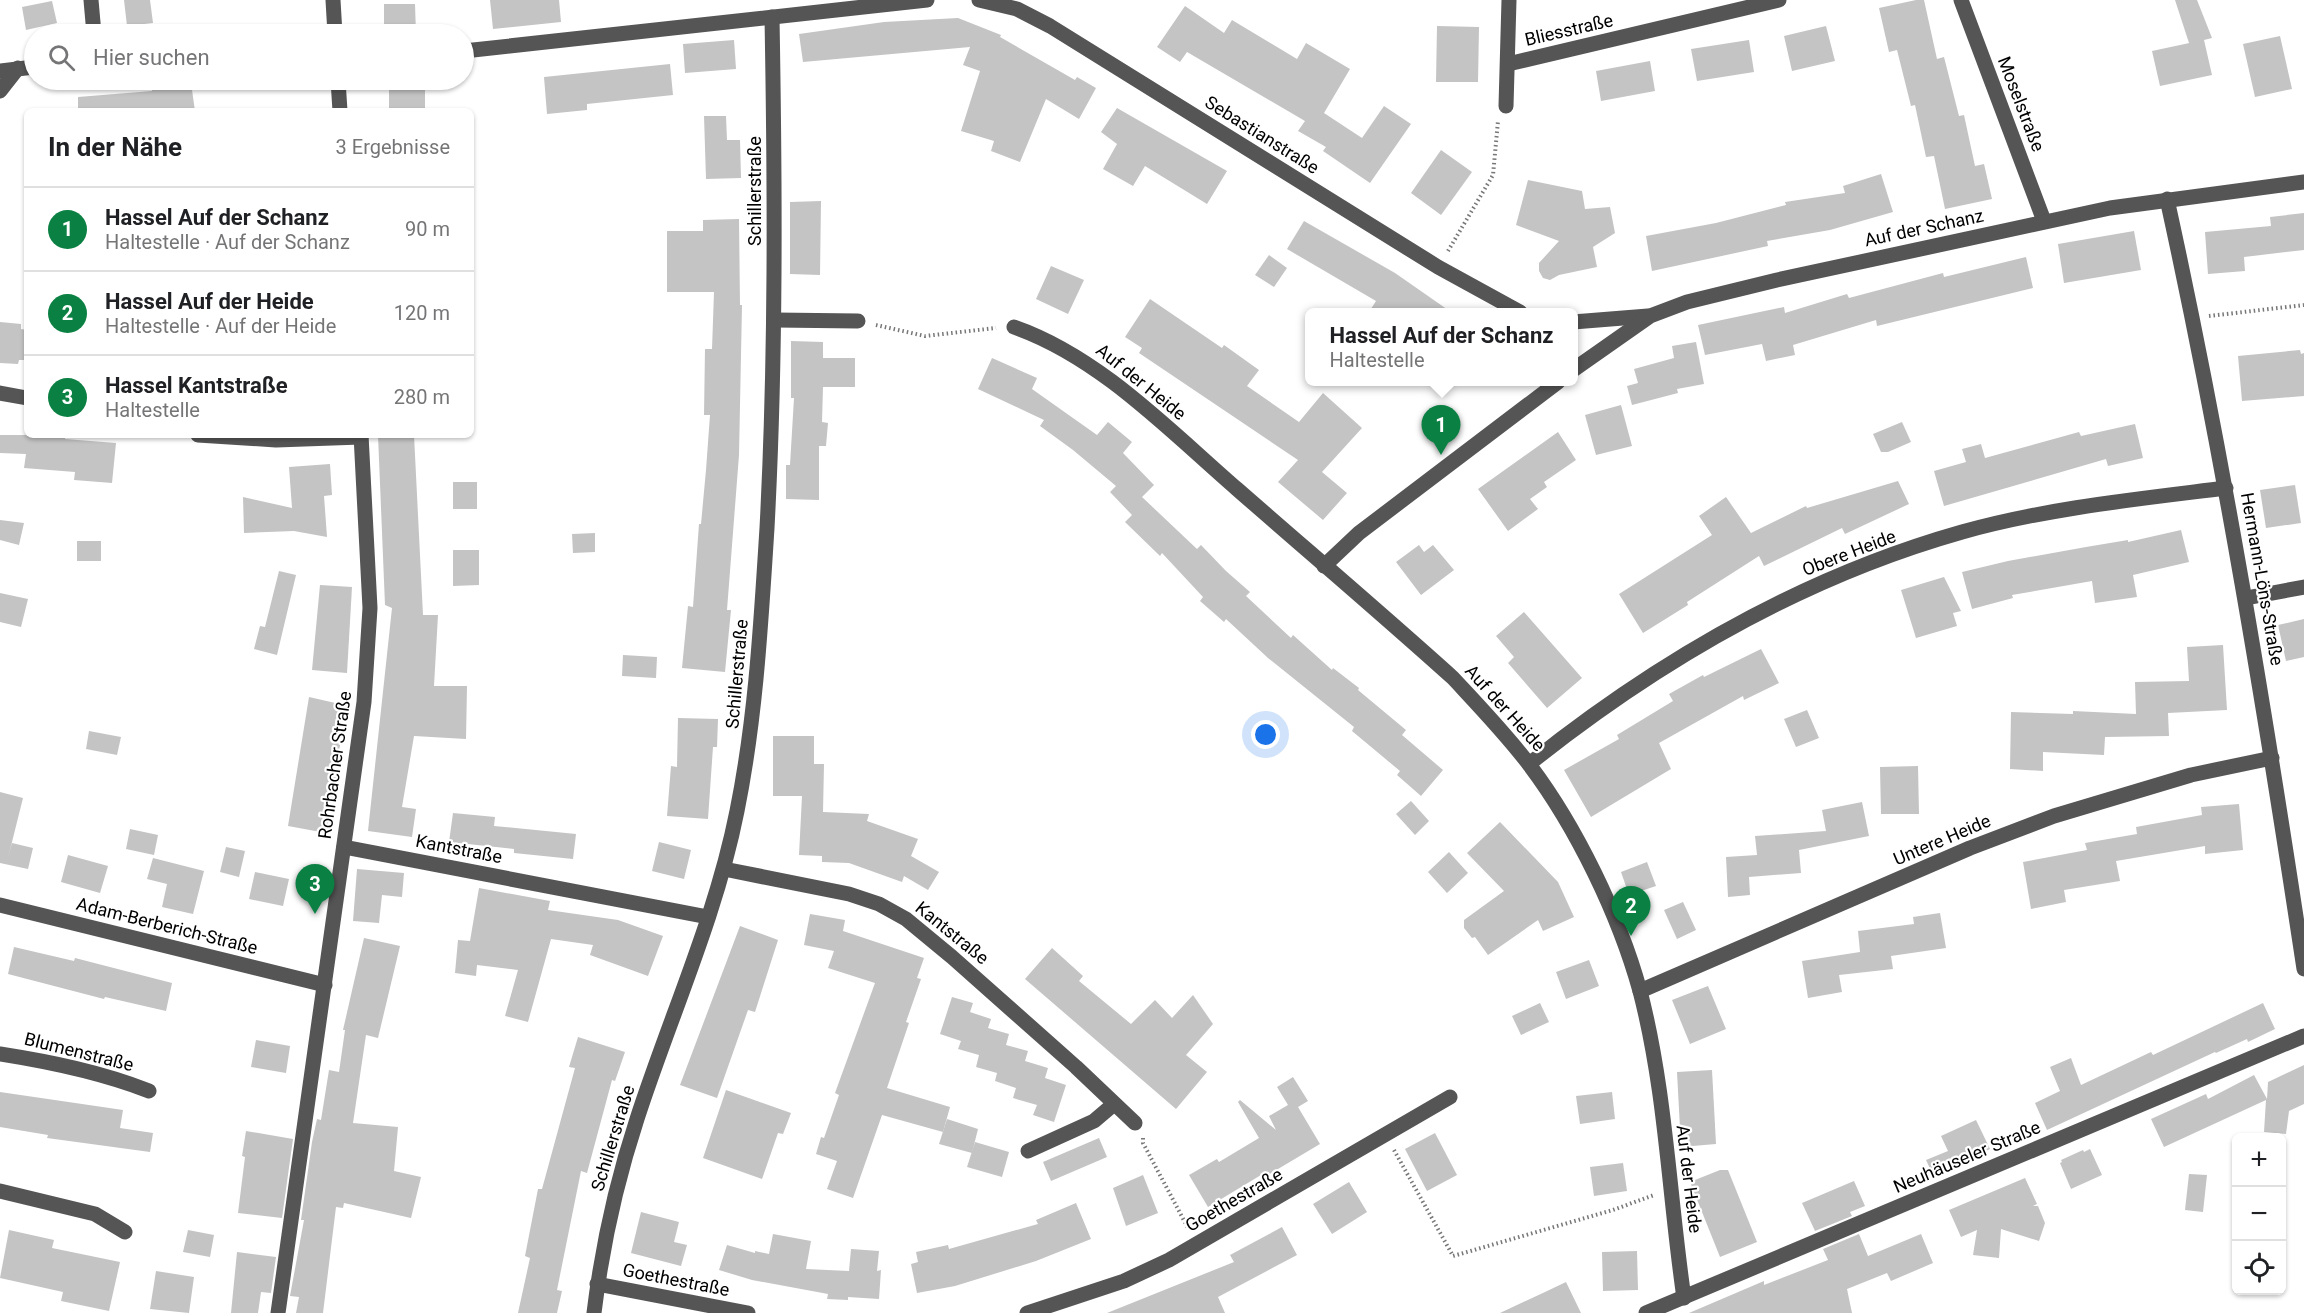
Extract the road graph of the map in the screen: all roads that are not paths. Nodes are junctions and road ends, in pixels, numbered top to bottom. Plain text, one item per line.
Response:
1 (91, 0) edge
2 (333, 0) edge
3 (927, 0) edge
4 (980, 0) edge
5 (1509, 0) edge
6 (1779, 0) edge
7 (1961, 0) edge
8 (801, 7) edge
9 (771, 17) junction
10 (93, 24) edge
11 (334, 24) edge
12 (474, 50) edge
13 (1508, 64) junction
14 (18, 68) junction
15 (24, 68) edge
16 (0, 71) edge
17 (339, 90) edge
18 (0, 91) edge
19 (1506, 106) road end
20 (340, 108) edge
21 (2304, 182) edge
22 (2167, 199) junction
23 (2044, 222) junction
24 (1513, 308) edge
25 (1650, 316) junction
26 (775, 320) junction
27 (858, 321) road end
28 (1578, 322) edge
29 (1014, 327) road end
30 (1578, 366) edge
31 (1551, 386) edge
32 (0, 393) edge
33 (24, 397) edge
34 (245, 438) edge
35 (318, 438) edge
36 (361, 438) edge
37 (2226, 488) junction
38 (1324, 566) junction
39 (2304, 587) edge
40 (2246, 598) junction
41 (2272, 758) junction
42 (1529, 764) junction
43 (344, 847) junction
44 (724, 869) junction
45 (0, 904) edge
46 (708, 917) junction
47 (2304, 969) edge
48 (325, 985) junction
49 (1640, 992) junction
50 (2304, 1036) edge
51 (0, 1054) edge
52 (149, 1091) dead end
53 (1450, 1097) dead end
54 (1114, 1104) junction
55 (1135, 1123) road end
56 (1028, 1151) dead end
57 (0, 1191) edge
58 (125, 1232) dead end
59 (597, 1284) junction
60 (1684, 1298) junction
61 (1650, 1312) edge
62 (278, 1313) edge
63 (594, 1313) edge
64 (748, 1313) edge
65 (1027, 1313) edge

1 - 10 street
2 - 11 street
3 - 8 street
4 - 24 street, Sebastianstraße
5 - 13 street, Bliesstraße
6 - 13 street, Bliesstraße
7 - 23 street, Moselstraße
8 - 9 street
9 - 12 street
9 - 26 street, Schillerstraße
13 - 19 street, Bliesstraße
14 - 15 street
14 - 16 street
14 - 18 street
17 - 20 street
21 - 22 street, Auf der Schanz
22 - 23 street, Auf der Schanz
22 - 37 street, Hermann-Löns-Straße
23 - 25 street, Auf der Schanz
25 - 28 street
25 - 30 street, Auf der Schanz
26 - 27 street
26 - 44 street, Schillerstraße
29 - 38 street, Auf der Heide
31 - 38 street
32 - 33 street
34 - 35 street
36 - 43 street, Rohrbacher Straße
37 - 40 street, Hermann-Löns-Straße
37 - 42 street, Obere Heide
38 - 42 street, Auf der Heide
39 - 40 street
40 - 41 street, Hermann-Löns-Straße
41 - 47 street, Hermann-Löns-Straße
41 - 49 street, Untere Heide
42 - 49 street, Auf der Heide
43 - 46 street, Kantstraße
43 - 48 street, Rohrbacher Straße
44 - 46 street, Schillerstraße
44 - 54 street, Kantstraße
45 - 48 street, Adam-Berberich-Straße
46 - 59 street, Schillerstraße
48 - 62 street, Rohrbacher Straße
49 - 60 street, Auf der Heide
50 - 60 street, Neuhäuseler Straße
51 - 52 street, Blumenstraße
53 - 65 street, Goethestraße
54 - 55 street, Kantstraße
54 - 56 street
57 - 58 street
59 - 63 street, Schillerstraße
59 - 64 street, Goethestraße
60 - 61 street, Neuhäuseler Straße

